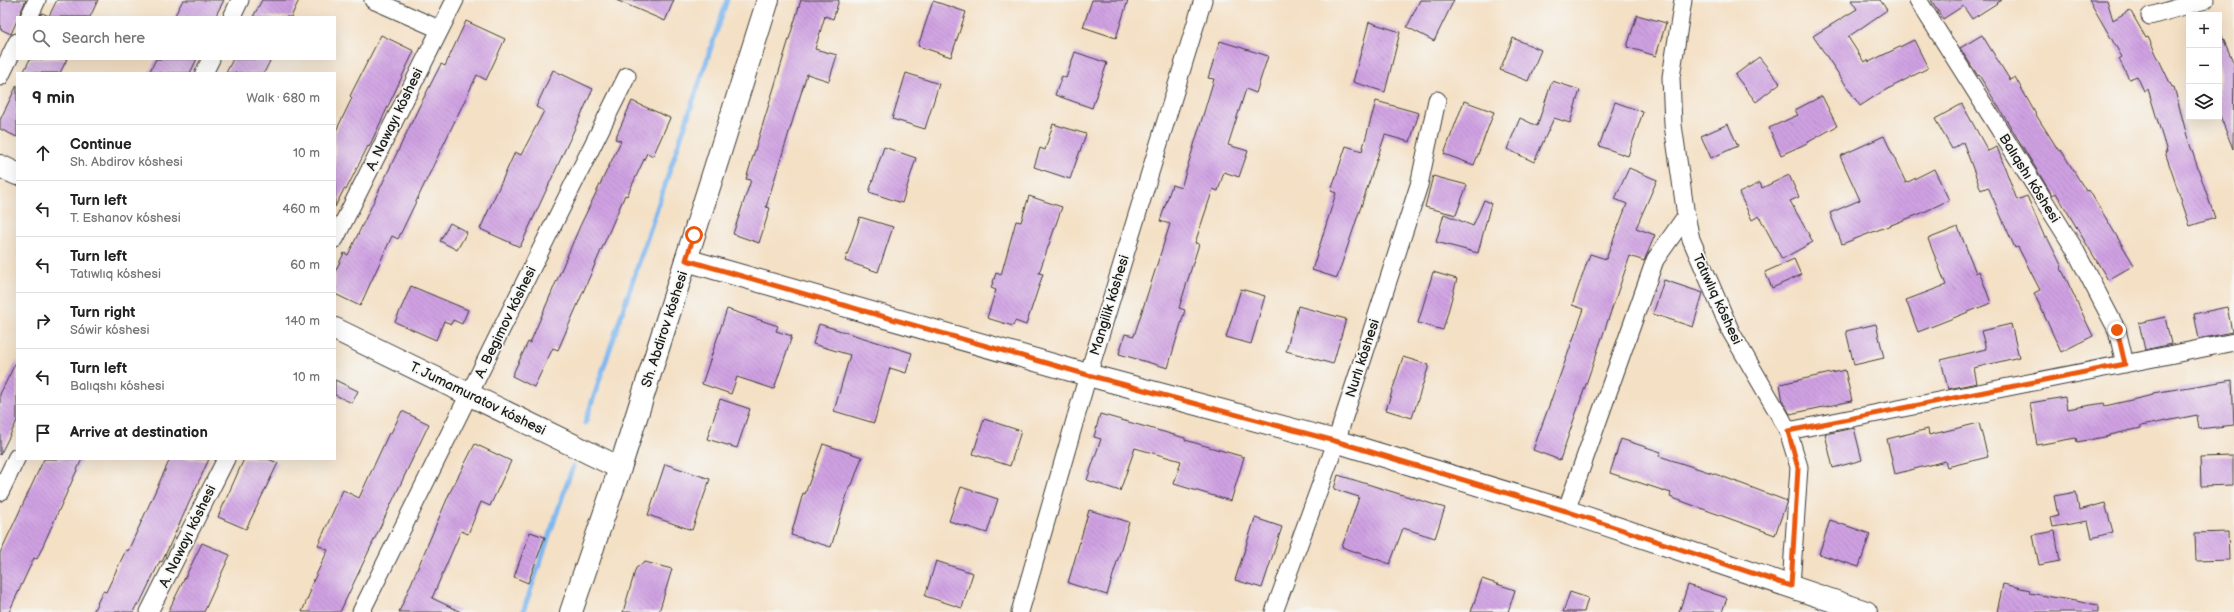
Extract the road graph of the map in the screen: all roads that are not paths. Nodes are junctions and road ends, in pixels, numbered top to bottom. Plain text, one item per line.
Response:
1 (38, 0) edge
2 (240, 0) edge
3 (373, 0) edge
4 (455, 0) edge
5 (768, 0) edge
6 (1203, 0) edge
7 (1682, 0) edge
8 (1918, 0) edge
9 (2205, 0) edge
10 (30, 16) edge
11 (232, 16) edge
12 (2150, 16) dead end
13 (439, 29) junction
14 (16, 44) edge
15 (210, 60) edge
16 (204, 72) edge
17 (627, 76) dead end
18 (0, 77) edge
19 (1437, 100) dead end
20 (0, 166) edge
21 (16, 174) edge
22 (1686, 216) junction
23 (336, 237) edge
24 (686, 260) junction
25 (336, 329) edge
26 (2234, 342) edge
27 (2125, 364) junction
28 (1088, 375) junction
29 (470, 393) junction
30 (1788, 431) junction
31 (1335, 441) junction
32 (16, 459) edge
33 (225, 460) edge
34 (620, 468) junction
35 (0, 492) edge
36 (1566, 511) junction
37 (1791, 586) junction
38 (149, 612) edge
39 (361, 612) edge
40 (571, 612) edge
41 (1020, 612) edge
42 (1274, 612) edge
43 (1866, 612) edge

1 - 10 street
2 - 11 street
3 - 13 street
4 - 13 street, A. Nawayı kóshesi
5 - 24 main road, Sh. Abdirov kóshesi
6 - 28 street, Mangilik kóshesi
7 - 22 street, Tatıwlıq kóshesi
8 - 27 street, Balıqshı kóshesi
9 - 12 street
13 - 23 street, A. Nawayı kóshesi
14 - 18 street
15 - 16 street
17 - 29 street, A. Begimov kóshesi
19 - 31 street, Nurlı kóshesi
20 - 21 main road
22 - 30 street, Tatıwlıq kóshesi
22 - 36 street
24 - 28 main road
24 - 34 main road, Sh. Abdirov kóshesi
25 - 29 main road, T. Jumamuratov kóshesi
26 - 27 street
27 - 30 street
28 - 31 main road
28 - 41 street, Mangilik kóshesi
29 - 34 main road, T. Jumamuratov kóshesi
29 - 39 street, A. Begimov kóshesi
30 - 37 street, Tatıwlıq kóshesi
31 - 36 main road
31 - 42 street, Nurlı kóshesi
32 - 35 street
33 - 38 street, A. Nawayı kóshesi
34 - 40 main road, Sh. Abdirov kóshesi
36 - 37 main road
37 - 43 main road

